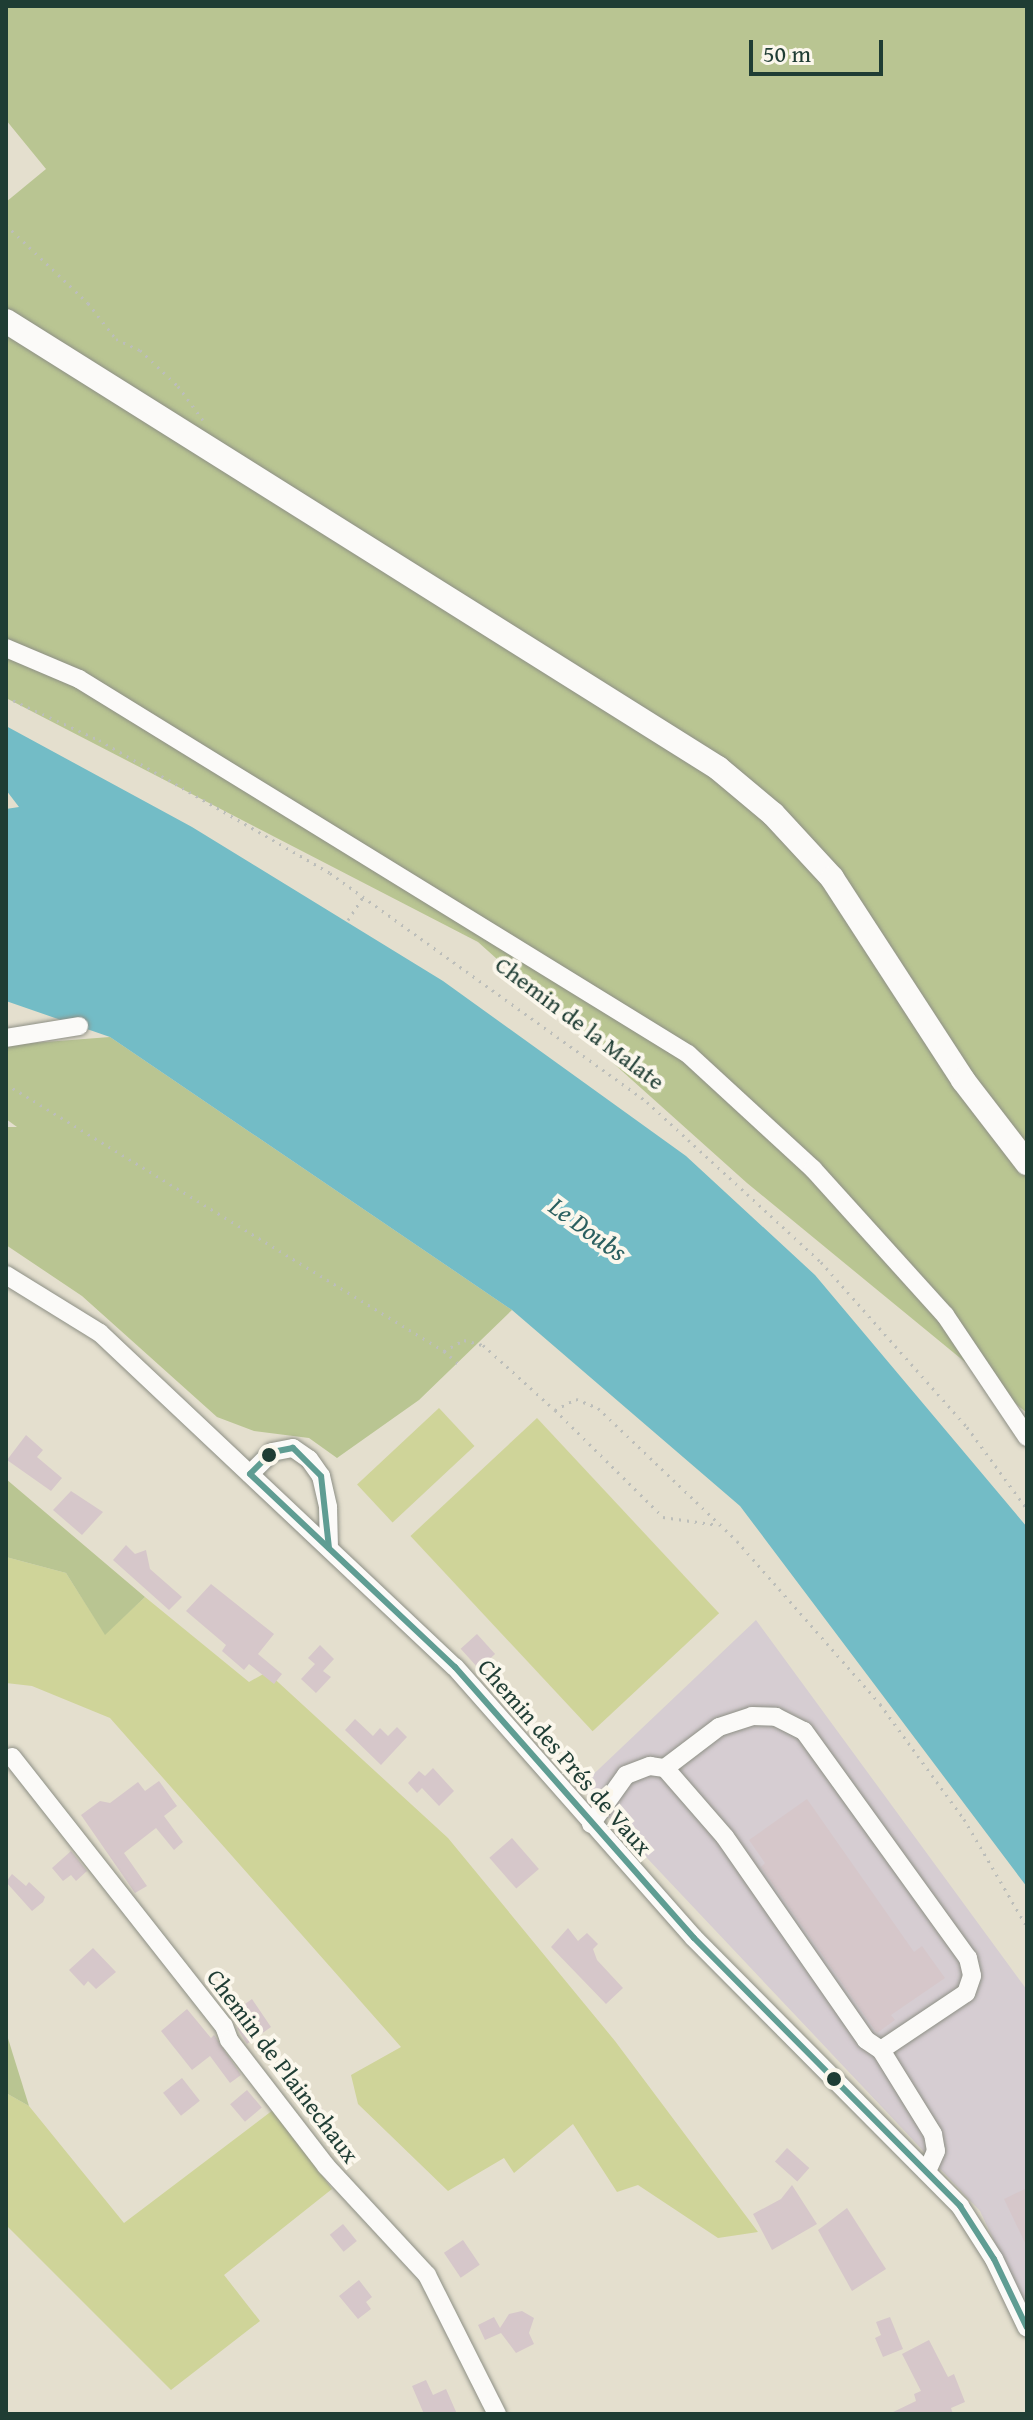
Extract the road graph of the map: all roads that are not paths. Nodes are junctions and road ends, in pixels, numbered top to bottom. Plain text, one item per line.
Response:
1 (6, 321) edge
2 (6, 648) edge
3 (79, 1026) dead end
4 (6, 1038) edge
5 (1027, 1163) edge
6 (6, 1275) edge
7 (1027, 1437) edge
8 (250, 1474) junction
9 (329, 1548) junction
10 (12, 1757) dead end
11 (665, 1768) junction
12 (591, 1824) junction
13 (881, 2050) junction
14 (927, 2171) junction
15 (1027, 2328) edge
16 (497, 2414) edge

1 - 5 main road
2 - 7 street, Chemin de la Malate
3 - 4 street
6 - 8 street, Chemin des Prés de Vaux
8 - 9 street, Chemin des Prés de Vaux
8 - 9 street
9 - 12 street, Chemin des Prés de Vaux
10 - 16 street, Chemin de Plainechaux
11 - 12 street
11 - 13 street
11 - 13 street
12 - 14 street, Chemin des Prés de Vaux
13 - 14 street
14 - 15 street, Chemin des Prés de Vaux

